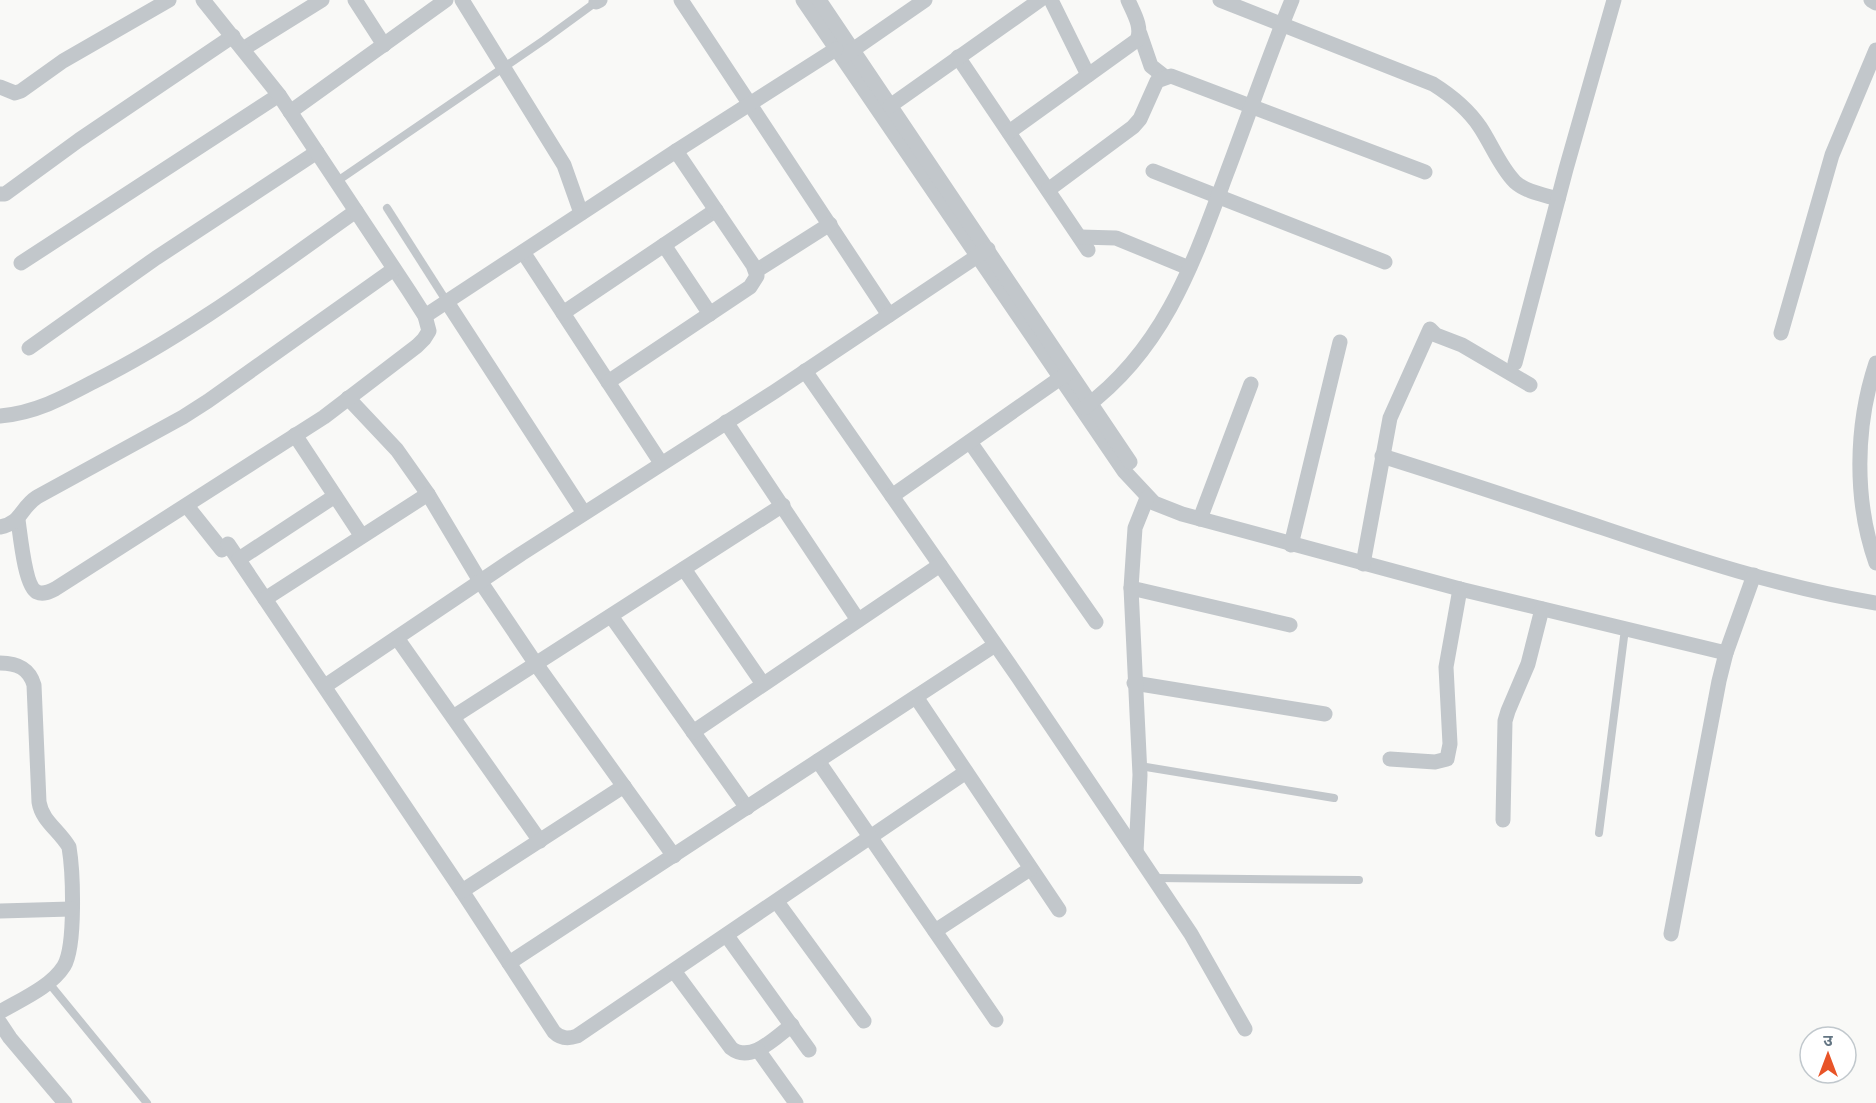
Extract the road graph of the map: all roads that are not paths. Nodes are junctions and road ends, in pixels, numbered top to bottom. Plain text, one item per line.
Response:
1 (169, 0) edge
2 (203, 0) edge
3 (322, 0) edge
4 (355, 0) edge
5 (446, 0) edge
6 (462, 0) edge
7 (681, 0) edge
8 (808, 0) edge
9 (925, 0) edge
10 (1040, 0) edge
11 (1051, 0) edge
12 (1128, 0) edge
13 (1220, 0) edge
14 (1292, 0) edge
15 (1614, 0) edge
16 (1871, 0) edge
17 (598, 1) edge
18 (1876, 3) edge
19 (1282, 24) junction
20 (1140, 34) junction
21 (233, 36) junction
22 (384, 45) junction
23 (243, 49) junction
24 (1876, 50) edge
25 (844, 53) junction
26 (958, 57) junction
27 (505, 67) junction
28 (1088, 75) junction
29 (1165, 77) junction
30 (0, 87) edge
31 (279, 96) junction
32 (750, 105) junction
33 (890, 106) junction
34 (1252, 106) junction
35 (290, 112) junction
36 (1009, 132) junction
37 (676, 151) junction
38 (317, 152) junction
39 (1153, 171) dead end
40 (1425, 172) dead end
41 (336, 182) junction
42 (1048, 190) junction
43 (0, 194) edge
44 (1218, 196) junction
45 (1558, 199) junction
46 (387, 208) dead end
47 (716, 210) junction
48 (356, 211) junction
49 (581, 213) junction
50 (830, 224) junction
51 (664, 245) junction
52 (523, 252) junction
53 (983, 253) junction
54 (1385, 262) dead end
55 (21, 263) dead end
56 (1190, 268) junction
57 (394, 269) junction
58 (756, 271) junction
59 (447, 302) junction
60 (563, 313) junction
61 (710, 314) junction
62 (889, 315) junction
63 (425, 316) junction
64 (1781, 333) dead end
65 (1340, 342) dead end
66 (29, 348) dead end
67 (1515, 363) dead end
68 (1876, 363) edge
69 (805, 371) junction
70 (1065, 375) junction
71 (608, 382) junction
72 (1251, 384) dead end
73 (1530, 385) dead end
74 (348, 398) junction
75 (1087, 407) junction
76 (0, 416) edge
77 (726, 422) junction
78 (295, 435) junction
79 (970, 442) junction
80 (1382, 456) junction
81 (662, 464) junction
82 (428, 494) junction
83 (335, 496) junction
84 (892, 496) junction
85 (1147, 498) junction
86 (783, 505) junction
87 (186, 506) junction
88 (1167, 509) junction
89 (584, 513) junction
90 (1200, 519) junction
91 (18, 520) junction
92 (0, 527) edge
93 (361, 535) junction
94 (1291, 545) junction
95 (239, 559) junction
96 (1876, 563) edge
97 (1363, 564) junction
98 (940, 565) junction
99 (684, 569) junction
100 (1754, 575) junction
101 (480, 581) junction
102 (1131, 588) junction
103 (1460, 589) junction
104 (265, 599) junction
105 (1876, 603) edge
106 (1542, 609) junction
107 (611, 616) junction
108 (858, 620) junction
109 (1096, 622) dead end
110 (1290, 625) dead end
111 (1625, 629) junction
112 (397, 638) junction
113 (995, 645) junction
114 (1726, 653) junction
115 (0, 663) edge
116 (536, 663) junction
117 (1134, 683) junction
118 (763, 684) junction
119 (325, 686) junction
120 (916, 697) junction
121 (1325, 714) dead end
122 (453, 717) junction
123 (693, 732) junction
124 (1390, 759) dead end
125 (818, 761) junction
126 (1140, 766) junction
127 (966, 772) junction
128 (624, 786) junction
129 (1334, 798) dead end
130 (747, 808) junction
131 (1503, 820) dead end
132 (1599, 833) dead end
133 (871, 838) junction
134 (540, 840) junction
135 (1136, 852) junction
136 (674, 856) junction
137 (1030, 869) junction
138 (1153, 878) junction
139 (1359, 880) dead end
140 (462, 891) junction
141 (777, 902) junction
142 (71, 909) junction
143 (1059, 910) dead end
144 (0, 911) edge
145 (935, 931) junction
146 (1671, 933) dead end
147 (727, 936) junction
148 (509, 963) junction
149 (674, 971) junction
150 (48, 982) junction
151 (0, 1012) edge
152 (996, 1020) dead end
153 (864, 1022) dead end
154 (0, 1023) edge
155 (792, 1025) junction
156 (1245, 1029) dead end
157 (758, 1050) junction
158 (809, 1050) dead end
159 (65, 1103) edge
160 (147, 1103) edge
161 (796, 1103) edge

1 - 30 street
2 - 21 street
3 - 23 street
4 - 22 street
5 - 22 street
6 - 27 street
7 - 32 street
8 - 25 street
9 - 25 street
10 - 26 street
11 - 28 street
12 - 20 street
13 - 19 street
14 - 19 street
15 - 45 street
16 - 18 street
17 - 27 lane
19 - 34 street
19 - 45 street
20 - 28 street
20 - 29 street
21 - 23 street
21 - 43 street
22 - 35 street
23 - 31 street
24 - 64 street
25 - 32 street
25 - 33 street
25 - 53 street
26 - 33 street
26 - 36 street
27 - 41 lane
27 - 49 street
28 - 36 street
29 - 34 street
29 - 42 street
31 - 35 street
31 - 55 street
32 - 37 street
32 - 50 street
33 - 53 street
34 - 40 street
34 - 44 street
35 - 38 street
36 - 42 street
37 - 47 street
37 - 49 street
38 - 41 street
38 - 66 street
39 - 44 street
41 - 48 street
42 - 56 street
44 - 54 street
44 - 56 street
45 - 67 street
46 - 59 lane
47 - 51 street
47 - 58 street
48 - 57 street
48 - 76 street
49 - 52 street
50 - 58 street
50 - 62 street
51 - 60 street
51 - 61 street
52 - 59 street
52 - 60 street
53 - 62 street
53 - 70 street
56 - 75 street
57 - 63 street
57 - 91 street
58 - 61 street
59 - 63 street
59 - 89 street
60 - 71 street
61 - 71 street
62 - 69 street
63 - 74 street
65 - 94 street
68 - 96 street
69 - 77 street
69 - 84 street
70 - 75 street
70 - 79 street
71 - 81 street
72 - 90 street
73 - 80 street
74 - 78 street
74 - 82 street
75 - 85 street
75 - 88 street
77 - 81 street
77 - 86 street
78 - 83 street
78 - 87 street
79 - 84 street
79 - 109 street
80 - 97 street
80 - 100 street
81 - 89 street
82 - 93 street
82 - 101 street
83 - 93 street
83 - 95 street
84 - 98 street
85 - 88 street
85 - 102 street
86 - 99 street
86 - 108 street
87 - 91 street
87 - 95 street
88 - 90 street
89 - 101 street
90 - 94 street
91 - 92 street
93 - 104 street
94 - 97 street
95 - 104 street
97 - 103 street
98 - 108 street
98 - 113 street
99 - 107 street
99 - 118 street
100 - 105 street
100 - 114 street
101 - 112 street
101 - 116 street
102 - 110 street
102 - 117 street
103 - 106 street
103 - 124 street
104 - 119 street
106 - 111 street
106 - 131 street
107 - 116 street
107 - 123 street
108 - 118 street
111 - 114 street
111 - 132 lane
112 - 119 street
112 - 122 street
113 - 120 street
113 - 135 street
114 - 146 street
115 - 142 street
116 - 122 street
116 - 128 street
117 - 121 street
117 - 126 street
118 - 123 street
119 - 140 street
120 - 125 street
120 - 127 street
122 - 134 street
123 - 130 street
125 - 130 street
125 - 133 street
126 - 129 lane
126 - 135 street
127 - 133 street
127 - 137 street
128 - 134 street
128 - 136 street
130 - 136 street
133 - 141 street
133 - 145 street
134 - 140 street
135 - 138 street
136 - 148 street
137 - 143 street
137 - 145 street
138 - 139 lane
138 - 156 street
140 - 148 street
141 - 147 street
141 - 153 street
142 - 144 street
142 - 150 street
145 - 152 street
147 - 149 street
147 - 155 street
148 - 149 street
149 - 157 street
150 - 151 street
150 - 160 lane
154 - 159 street
155 - 157 street
155 - 158 street
157 - 161 street

